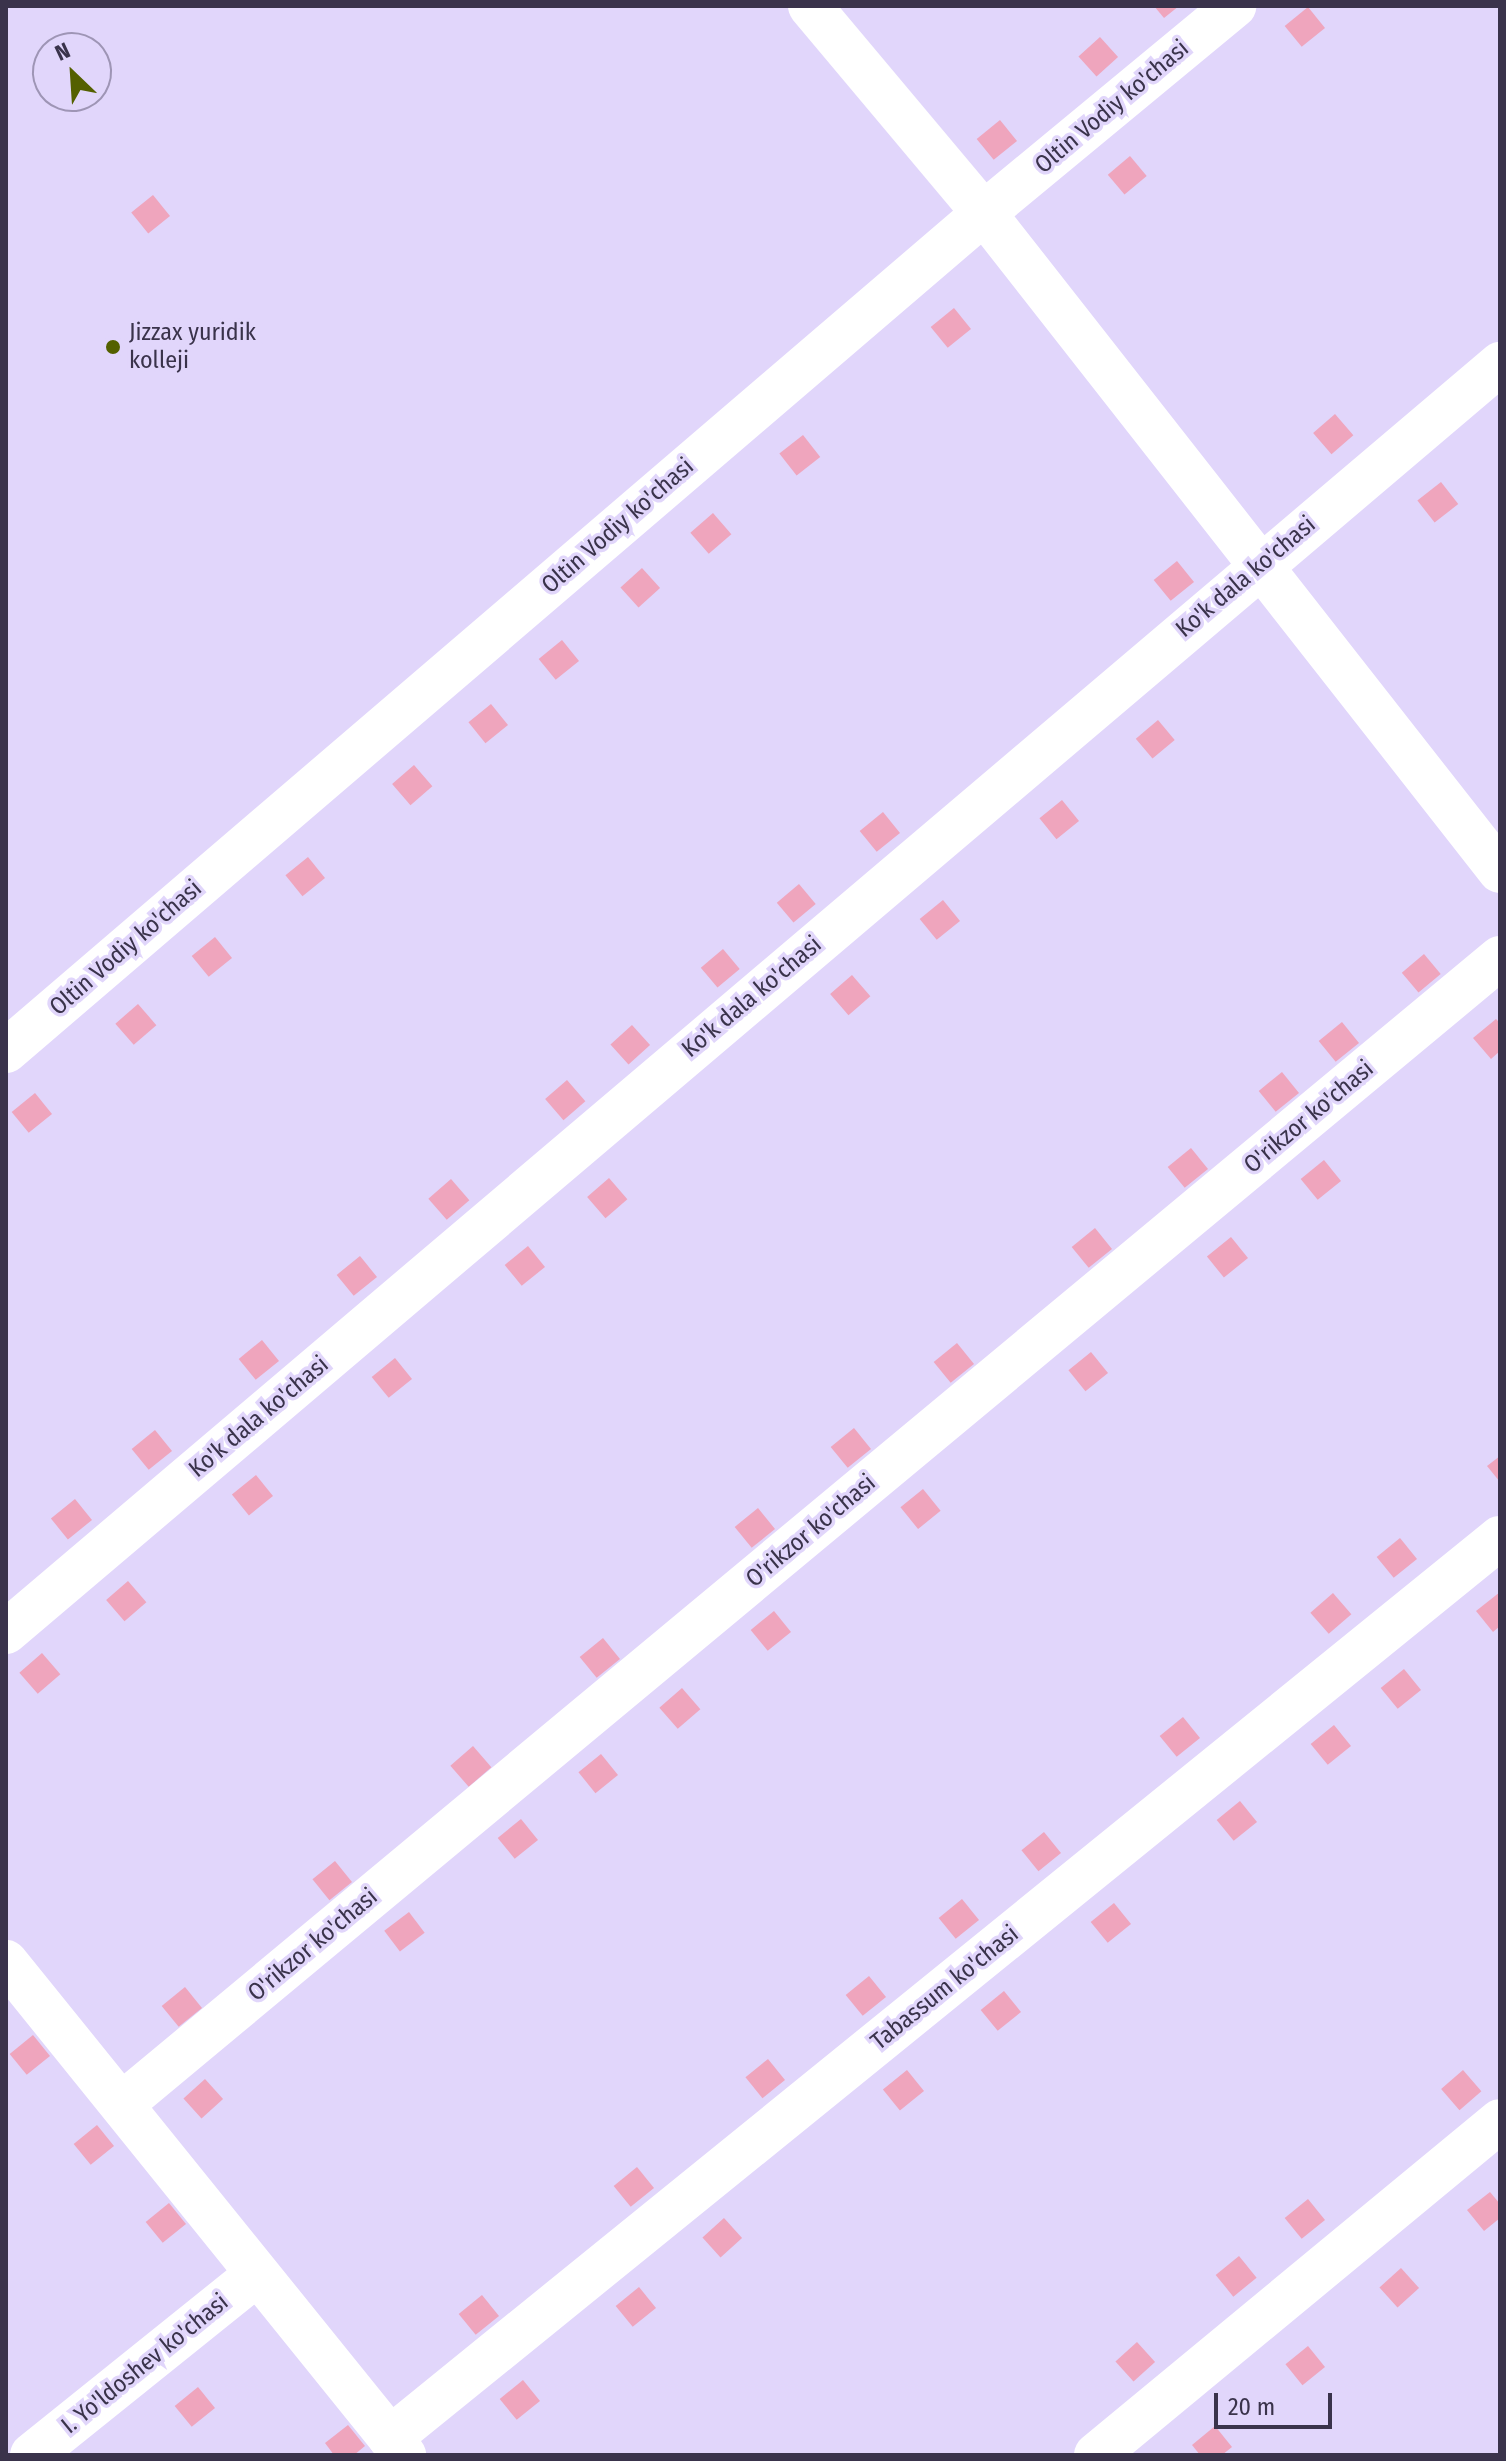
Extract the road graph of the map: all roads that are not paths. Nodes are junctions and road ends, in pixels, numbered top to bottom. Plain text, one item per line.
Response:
1 (810, 6) edge
2 (1234, 6) edge
3 (984, 213) junction
4 (1500, 364) edge
5 (1259, 566) junction
6 (1500, 871) edge
7 (1500, 958) edge
8 (6, 1051) edge
9 (1500, 1538) edge
10 (6, 1632) edge
11 (6, 1962) edge
12 (122, 2104) junction
13 (1500, 2121) edge
14 (257, 2274) junction
15 (397, 2447) edge
16 (32, 2455) edge
17 (1096, 2455) edge

1 - 3 street
2 - 3 street, Oltin Vodiy ko'chasi
3 - 5 street
3 - 8 street, Oltin Vodiy ko'chasi
4 - 5 street, Ko'k dala ko'chasi
5 - 6 street
5 - 10 street, Ko'k dala ko'chasi
7 - 12 street, O'rikzor ko'chasi
9 - 15 street, Tabassum ko'chasi
11 - 12 street
12 - 14 street
13 - 17 street
14 - 15 street
14 - 16 street, I. Yo'ldoshev ko'chasi

